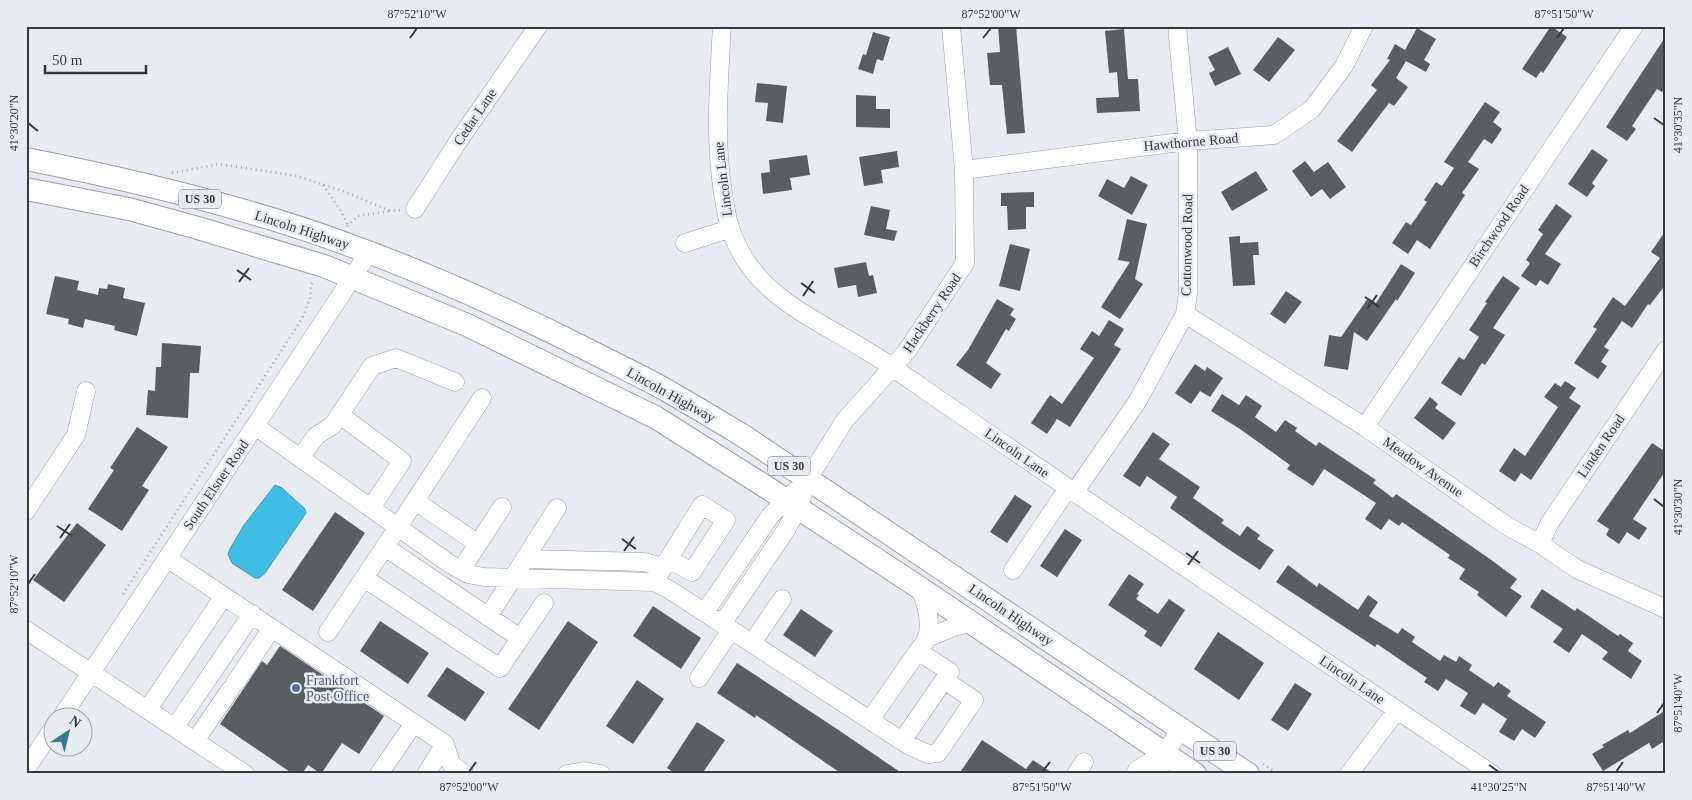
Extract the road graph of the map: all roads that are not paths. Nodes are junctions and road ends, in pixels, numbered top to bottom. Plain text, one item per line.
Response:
1 (538, 26) edge
2 (722, 26) edge
3 (951, 26) edge
4 (1177, 26) edge
5 (1364, 26) edge
6 (1634, 26) edge
7 (1188, 141) junction
8 (26, 159) edge
9 (964, 170) junction
10 (26, 190) edge
11 (415, 209) road end
12 (729, 229) junction
13 (686, 243) dead end
14 (369, 252) junction
15 (352, 277) junction
16 (1185, 314) junction
17 (1666, 350) edge
18 (893, 368) junction
19 (455, 382) dead end
20 (86, 391) dead end
21 (482, 398) dead end
22 (340, 415) junction
23 (255, 426) junction
24 (1364, 427) junction
25 (300, 458) junction
26 (808, 479) junction
27 (1071, 491) junction
28 (415, 501) junction
29 (792, 504) junction
30 (502, 507) dead end
31 (371, 508) junction
32 (557, 508) dead end
33 (26, 511) edge
34 (398, 527) junction
35 (477, 543) junction
36 (1540, 544) junction
37 (385, 547) junction
38 (167, 558) junction
39 (525, 559) junction
40 (461, 570) junction
41 (1013, 570) dead end
42 (364, 578) junction
43 (513, 578) junction
44 (654, 582) junction
45 (920, 588) junction
46 (224, 596) junction
47 (782, 599) dead end
48 (544, 603) dead end
49 (1666, 609) edge
50 (705, 612) junction
51 (252, 614) junction
52 (488, 617) junction
53 (972, 622) junction
54 (727, 627) junction
55 (272, 628) junction
56 (26, 630) edge
57 (328, 632) dead end
58 (520, 638) junction
59 (752, 644) junction
60 (922, 644) junction
61 (91, 671) junction
62 (699, 678) dead end
63 (944, 680) junction
64 (67, 708) edge
65 (148, 709) junction
66 (1397, 710) junction
67 (870, 720) junction
68 (414, 723) junction
69 (176, 727) junction
70 (1181, 729) junction
71 (195, 741) junction
72 (902, 741) junction
73 (445, 744) junction
74 (42, 745) edge
75 (1162, 764) edge
76 (26, 770) edge
77 (245, 774) edge
78 (380, 774) edge
79 (426, 774) edge
80 (464, 774) edge
81 (567, 774) edge
82 (601, 774) edge
83 (1135, 774) edge
84 (1195, 774) edge
85 (1248, 774) edge
86 (1350, 774) edge
87 (1491, 774) edge

1 - 11 street, Cedar Lane
2 - 12 street, Lincoln Lane
3 - 9 street, Hackberry Road
4 - 7 street, Cottonwood Road
5 - 7 street, Hawthorne Road
6 - 24 street, Birchwood Road
7 - 9 street, Hawthorne Road
7 - 16 street, Cottonwood Road
8 - 14 main road, Lincoln Highway / US 30
9 - 18 street, Hackberry Road
10 - 15 main road, Lincoln Highway / US 30
12 - 13 street
12 - 18 street, Lincoln Lane
14 - 15 street, South Elsner Road
14 - 26 main road, Lincoln Highway / US 30
15 - 23 street, South Elsner Road
15 - 29 main road, Lincoln Highway / US 30
16 - 24 street, Meadow Avenue
16 - 27 street, Cottonwood Road
17 - 36 street, Linden Road
18 - 26 street, Hackberry Road
18 - 27 street, Lincoln Lane
19 - 22 street
20 - 33 street
21 - 28 street
22 - 25 street
22 - 31 street
23 - 25 street
23 - 38 street, South Elsner Road
24 - 36 street, Meadow Avenue
25 - 31 street
26 - 29 street, Hackberry Road
26 - 70 main road, Lincoln Highway / US 30
27 - 41 street, Cottonwood Road
27 - 66 street, Lincoln Lane
28 - 34 street
28 - 35 street
29 - 45 main road, Lincoln Highway / US 30
29 - 50 street
29 - 54 street, Hackberry Road
30 - 35 street
31 - 34 street
32 - 39 street
34 - 37 street
34 - 40 street
35 - 40 street
36 - 49 street, Meadow Avenue
37 - 42 street
37 - 52 street
38 - 46 street
38 - 61 street, South Elsner Road
39 - 43 street
39 - 44 street
40 - 43 street
42 - 57 street
42 - 58 street
43 - 44 street
43 - 52 street
44 - 50 street
45 - 53 main road, Lincoln Highway / US 30
45 - 60 street
46 - 51 street
46 - 65 street
47 - 59 street
48 - 58 street
50 - 54 street
51 - 55 street
51 - 69 street
52 - 58 street
53 - 60 street
53 - 75 main road, Lincoln Highway / US 30
54 - 59 street
54 - 62 street, Hackberry Road
55 - 68 street
55 - 71 street
56 - 61 street
59 - 67 street
60 - 63 street
60 - 67 street
61 - 64 street, South Elsner Road
61 - 65 street
63 - 72 street
63 - 72 street
65 - 69 street
66 - 86 street
66 - 87 street, Lincoln Lane
67 - 72 street
68 - 73 street
68 - 78 street
69 - 71 street
70 - 75 street
70 - 85 main road, Lincoln Highway / US 30
71 - 77 street
73 - 79 street
73 - 80 street
74 - 76 street
75 - 83 street
75 - 84 main road, Lincoln Highway / US 30
81 - 82 street

